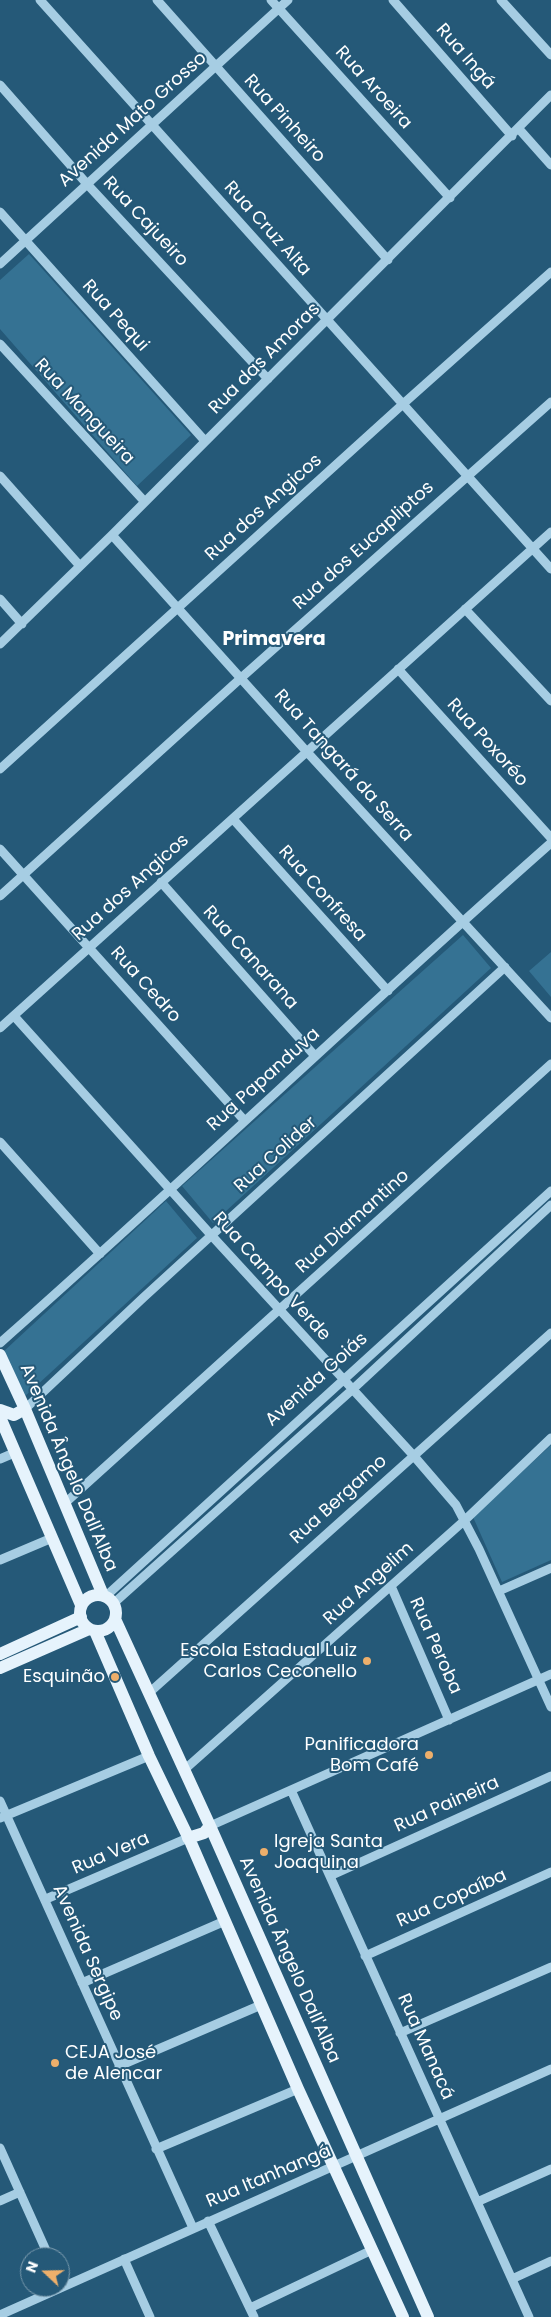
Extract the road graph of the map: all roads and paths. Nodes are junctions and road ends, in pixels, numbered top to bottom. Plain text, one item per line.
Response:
1 (40, 0) edge
2 (156, 0) edge
3 (271, 0) edge
4 (288, 0) edge
5 (394, 0) edge
6 (501, 0) edge
7 (279, 8) junction
8 (551, 55) edge
9 (215, 67) junction
10 (0, 84) edge
11 (551, 95) edge
12 (152, 125) junction
13 (516, 132) junction
14 (551, 165) edge
15 (87, 184) junction
16 (450, 198) junction
17 (0, 212) edge
18 (26, 240) junction
19 (388, 260) junction
20 (0, 264) edge
21 (551, 272) edge
22 (327, 320) junction
23 (0, 344) edge
24 (268, 379) junction
25 (551, 402) edge
26 (402, 404) junction
27 (205, 441) junction
28 (0, 476) edge
29 (467, 476) junction
30 (145, 502) junction
31 (551, 532) edge
32 (112, 535) junction
33 (532, 549) junction
34 (80, 566) junction
35 (551, 569) edge
36 (0, 599) edge
37 (178, 608) junction
38 (465, 609) junction
39 (22, 624) junction
40 (0, 644) edge
41 (398, 669) junction
42 (241, 678) junction
43 (551, 701) edge
44 (307, 752) junction
45 (0, 769) edge
46 (232, 819) junction
47 (551, 838) edge
48 (551, 843) edge
49 (0, 849) edge
50 (23, 874) junction
51 (161, 882) junction
52 (0, 896) edge
53 (463, 921) junction
54 (89, 948) junction
55 (505, 967) junction
56 (388, 991) junction
57 (14, 1016) junction
58 (551, 1018) edge
59 (0, 1028) edge
60 (315, 1056) junction
61 (551, 1064) edge
62 (244, 1120) junction
63 (0, 1142) edge
64 (170, 1188) junction
65 (551, 1191) edge
66 (551, 1205) edge
67 (212, 1236) junction
68 (100, 1254) junction
69 (280, 1310) junction
70 (551, 1333) edge
71 (0, 1343) edge
72 (0, 1355) edge
73 (344, 1380) junction
74 (354, 1389) junction
75 (25, 1409) junction
76 (0, 1410) edge
77 (0, 1417) edge
78 (551, 1438) edge
79 (14, 1453) junction
80 (413, 1455) junction
81 (0, 1459) edge
82 (64, 1504) junction
83 (465, 1520) junction
84 (52, 1538) junction
85 (0, 1560) edge
86 (551, 1568) edge
87 (391, 1586) junction
88 (499, 1592) junction
89 (108, 1598) junction
90 (81, 1611) junction
91 (115, 1619) junction
92 (92, 1630) junction
93 (0, 1654) edge
94 (0, 1668) edge
95 (551, 1674) edge
96 (539, 1680) junction
97 (150, 1692) junction
98 (551, 1707) edge
99 (449, 1720) junction
100 (149, 1756) junction
101 (184, 1770) junction
102 (551, 1776) edge
103 (290, 1790) junction
104 (0, 1801) edge
105 (3, 1817) edge
106 (210, 1826) junction
107 (188, 1838) junction
108 (551, 1872) edge
109 (330, 1876) junction
110 (46, 1899) junction
111 (225, 1922) junction
112 (365, 1956) junction
113 (551, 1967) edge
114 (82, 1983) junction
115 (261, 2005) junction
116 (400, 2033) junction
117 (119, 2066) junction
118 (551, 2069) edge
119 (298, 2089) junction
120 (439, 2118) junction
121 (0, 2148) edge
122 (156, 2149) junction
123 (357, 2156) junction
124 (335, 2167) junction
125 (551, 2169) edge
126 (20, 2192) junction
127 (0, 2201) edge
128 (477, 2202) junction
129 (208, 2221) junction
130 (193, 2228) junction
131 (45, 2247) edge
132 (372, 2250) junction
133 (124, 2259) junction
134 (551, 2261) edge
135 (512, 2279) junction
136 (70, 2280) edge
137 (35, 2297) edge
138 (250, 2308) junction
139 (0, 2315) edge
140 (150, 2317) edge
141 (254, 2317) edge
142 (403, 2317) edge
143 (428, 2317) edge
144 (529, 2317) edge

1 - 12 street, Rua Cruz Alta
2 - 9 street, Rua Pinheiro
3 - 7 street, Rua Aroeira
4 - 7 street, Avenida Mato Grosso
5 - 13 street, Rua Ingá
6 - 8 street
7 - 9 street, Avenida Mato Grosso
7 - 16 street, Rua Aroeira
9 - 12 street, Avenida Mato Grosso
9 - 19 street, Rua Pinheiro
10 - 15 street, Rua Cajueiro
11 - 13 street, Rua das Amoras
12 - 15 street, Avenida Mato Grosso
12 - 22 street, Rua Cruz Alta
13 - 14 street, Rua Ingá
13 - 16 street, Rua das Amoras
15 - 18 street, Avenida Mato Grosso
15 - 24 street, Rua Cajueiro
16 - 19 street, Rua das Amoras
17 - 18 street, Rua Pequi
18 - 20 street, Avenida Mato Grosso
18 - 27 street, Rua Pequi
19 - 22 street, Rua das Amoras
21 - 26 street, Rua dos Angicos
22 - 24 street, Rua das Amoras
22 - 26 street, Rua Cruz Alta
23 - 30 street, Rua Mangueira
24 - 27 street, Rua das Amoras
25 - 29 street, Rua dos Eucapliptos
26 - 29 street, Rua Cruz Alta
26 - 37 street, Rua dos Angicos
27 - 30 street, Rua das Amoras
28 - 34 street
29 - 33 street, Rua Cruz Alta
29 - 42 street, Rua dos Eucapliptos
30 - 32 street, Rua das Amoras
31 - 33 street, Rua dos Angicos
32 - 34 street, Rua das Amoras
32 - 37 street, Rua Tangará da Serra
33 - 35 street, Rua Cruz Alta
33 - 38 street, Rua dos Angicos
34 - 39 street, Rua das Amoras
36 - 39 street
37 - 42 street, Rua Tangará da Serra
37 - 45 street, Rua dos Angicos
38 - 41 street, Rua dos Angicos
38 - 43 street
39 - 40 street, Rua das Amoras
41 - 44 street, Rua dos Angicos
41 - 47 street, Rua Poxoréo
42 - 44 street, Rua Tangará da Serra
42 - 50 street, Rua dos Eucapliptos
44 - 46 street, Rua dos Angicos
44 - 53 street, Rua Tangará da Serra
46 - 51 street, Rua dos Angicos
46 - 56 street, Rua Confresa
48 - 53 street, Rua Papanduva
49 - 50 street, Rua Cedro
50 - 52 street, Rua dos Eucapliptos
50 - 54 street, Rua Cedro
51 - 54 street, Rua dos Angicos
51 - 60 street, Rua Canarana
53 - 55 street, Rua Tangará da Serra
53 - 56 street, Rua Papanduva
54 - 57 street, Rua dos Angicos
54 - 62 street, Rua Cedro
55 - 58 street, Rua Tangará da Serra
55 - 67 street, Rua Colider
56 - 60 street, Rua Papanduva
57 - 59 street, Rua dos Angicos
57 - 64 street, Rua Campo Verde
60 - 62 street, Rua Papanduva
61 - 69 street, Rua Diamantino
62 - 64 street, Rua Papanduva
63 - 68 street
64 - 67 street, Rua Campo Verde
64 - 68 street, Rua Papanduva
65 - 73 street, Avenida Goiás
66 - 74 street, Avenida Goiás
67 - 69 street, Rua Campo Verde
67 - 75 street, Rua Colider
68 - 71 street, Rua Papanduva
69 - 73 street, Rua Campo Verde
69 - 82 street, Rua Diamantino
70 - 80 street, Rua Bergamo
72 - 75 main road, Avenida Ângelo Dall'Alba
73 - 74 street, Rua Campo Verde
73 - 89 street, Avenida Goiás
74 - 80 street, Rua Campo Verde
74 - 89 street, Avenida Goiás
75 - 76 main road
75 - 82 main road, Avenida Ângelo Dall'Alba
77 - 79 main road
78 - 83 street, Rua Angelim
79 - 81 street
79 - 84 main road
80 - 83 street, Rua Campo Verde
80 - 97 street, Rua Bergamo
82 - 89 main road, Avenida Ângelo Dall'Alba
83 - 87 street, Rua Angelim
83 - 88 street, Rua Campo Verde
84 - 85 street
84 - 90 main road
86 - 88 street
87 - 99 street, Rua Peroba
87 - 101 street, Rua Angelim
88 - 96 street, Rua Campo Verde
89 - 90 main road
89 - 91 main road
90 - 92 main road
90 - 93 main road
91 - 92 main road
91 - 97 main road, Avenida Ângelo Dall'Alba
92 - 94 main road
92 - 100 main road
95 - 96 street
96 - 98 street, Rua Campo Verde
96 - 99 street
97 - 101 main road, Avenida Ângelo Dall'Alba
99 - 103 street
100 - 105 street
100 - 107 main road
101 - 106 main road, Avenida Ângelo Dall'Alba
102 - 109 street, Rua Paineira
103 - 106 street
103 - 109 street, Rua Manacá
104 - 105 street, Avenida Sergipe
105 - 110 street, Avenida Sergipe
106 - 107 main road
106 - 123 main road, Avenida Ângelo Dall'Alba
107 - 110 street, Rua Vera
107 - 111 main road
108 - 112 street, Rua Copaíba
109 - 112 street, Rua Manacá
110 - 114 street, Avenida Sergipe
111 - 114 street
111 - 115 main road
112 - 116 street, Rua Manacá
113 - 116 street
114 - 117 street, Avenida Sergipe
115 - 117 street
115 - 119 main road
116 - 120 street, Rua Manacá
117 - 122 street, Avenida Sergipe
118 - 120 street, Rua Itanhangá
119 - 122 street
119 - 124 main road
120 - 123 street, Rua Itanhangá
120 - 128 street, Rua Manacá
121 - 126 street
122 - 130 street, Avenida Sergipe
123 - 124 street, Rua Itanhangá
123 - 143 main road, Avenida Ângelo Dall'Alba
124 - 129 street, Rua Itanhangá
124 - 132 main road
125 - 128 street
126 - 127 street
126 - 131 street
128 - 135 street, Rua Manacá
129 - 130 street, Rua Itanhangá
129 - 138 street
130 - 133 street, Rua Itanhangá
132 - 138 street
132 - 142 main road
133 - 136 street, Rua Itanhangá
133 - 140 street
134 - 135 street
135 - 144 street, Rua Manacá
137 - 139 street, Rua Itanhangá
138 - 141 street

